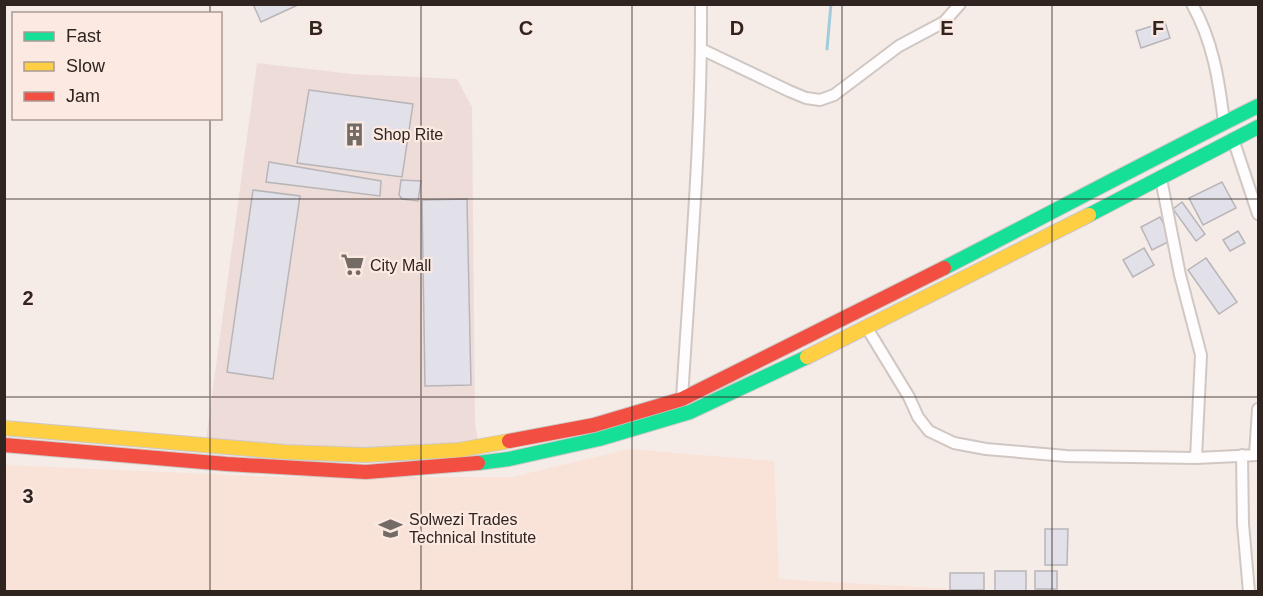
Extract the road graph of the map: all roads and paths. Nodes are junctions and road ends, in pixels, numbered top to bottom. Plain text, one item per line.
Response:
1 (701, 4) edge
2 (960, 4) edge
3 (1192, 4) edge
4 (701, 49) junction
5 (1258, 106) edge
6 (1224, 122) junction
7 (1258, 127) edge
8 (1233, 140) junction
9 (1161, 179) junction
10 (1258, 214) edge
11 (867, 328) junction
12 (682, 399) junction
13 (1258, 409) edge
14 (4, 428) edge
15 (4, 445) edge
16 (1242, 455) junction
17 (1257, 455) edge
18 (1196, 458) junction
19 (1249, 591) edge

1 - 4 street
2 - 4 street
3 - 6 street
4 - 12 street
5 - 6 highway
6 - 12 highway
7 - 8 highway
8 - 9 highway
8 - 10 street
9 - 11 highway
9 - 18 street
11 - 15 highway
11 - 18 street
12 - 14 highway
13 - 17 street
16 - 17 street
16 - 18 street
16 - 19 street

